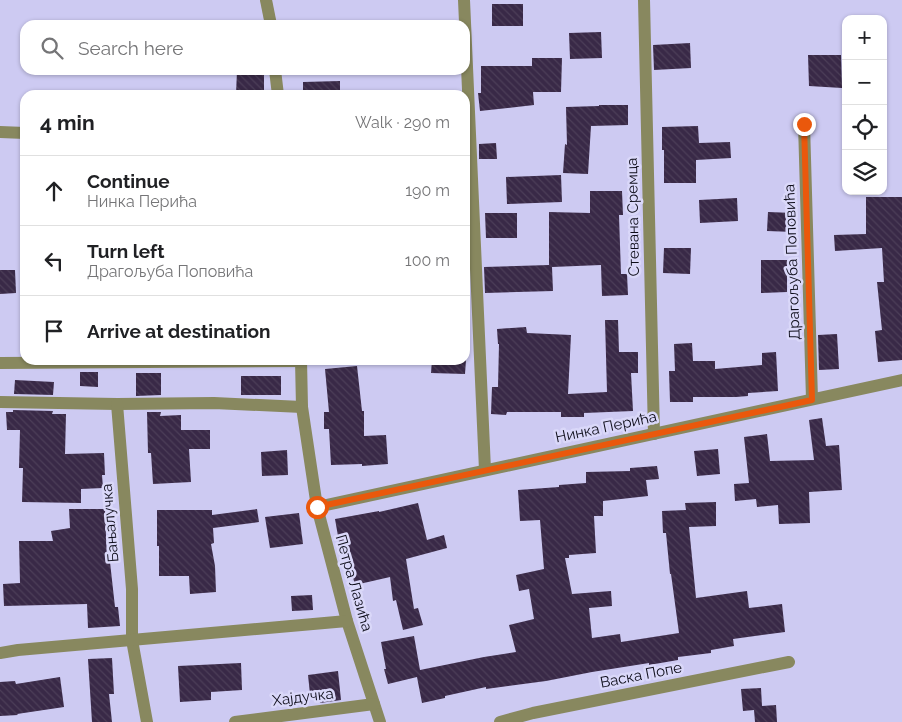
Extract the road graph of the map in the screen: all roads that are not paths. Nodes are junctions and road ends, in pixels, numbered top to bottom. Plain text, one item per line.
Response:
1 (266, 0) edge
2 (464, 0) edge
3 (644, 0) edge
4 (270, 20) edge
5 (465, 20) edge
6 (276, 75) edge
7 (467, 75) edge
8 (277, 90) edge
9 (468, 90) edge
10 (804, 124) dead end
11 (0, 132) edge
12 (20, 133) edge
13 (470, 134) edge
14 (0, 363) edge
15 (20, 363) edge
16 (301, 365) edge
17 (902, 380) edge
18 (812, 400) junction
19 (0, 402) edge
20 (117, 404) junction
21 (302, 407) junction
22 (654, 434) junction
23 (485, 470) junction
24 (317, 507) junction
25 (347, 621) junction
26 (132, 640) junction
27 (0, 653) edge
28 (789, 662) dead end
29 (374, 704) junction
30 (147, 722) edge
31 (235, 722) edge
32 (380, 722) edge
33 (500, 722) edge

1 - 4 street
2 - 5 street
3 - 22 street, Стевана Сремца
6 - 8 street
7 - 9 street
10 - 18 street, Драгољуба Поповића
11 - 12 street
13 - 23 street
14 - 15 street
16 - 21 street, Петра Лазића
17 - 18 street, Нинка Перића
18 - 22 street, Нинка Перића
19 - 20 street
20 - 21 street
20 - 26 street, Бањалучка
21 - 24 street, Петра Лазића
22 - 23 street, Нинка Перића
23 - 24 street, Нинка Перића
24 - 25 street, Петра Лазића
25 - 26 street
25 - 29 street, Петра Лазића
26 - 27 street
26 - 30 street, Бањалучка
28 - 33 street, Васка Попе
29 - 31 street, Хајдучка
29 - 32 street, Петра Лазића

